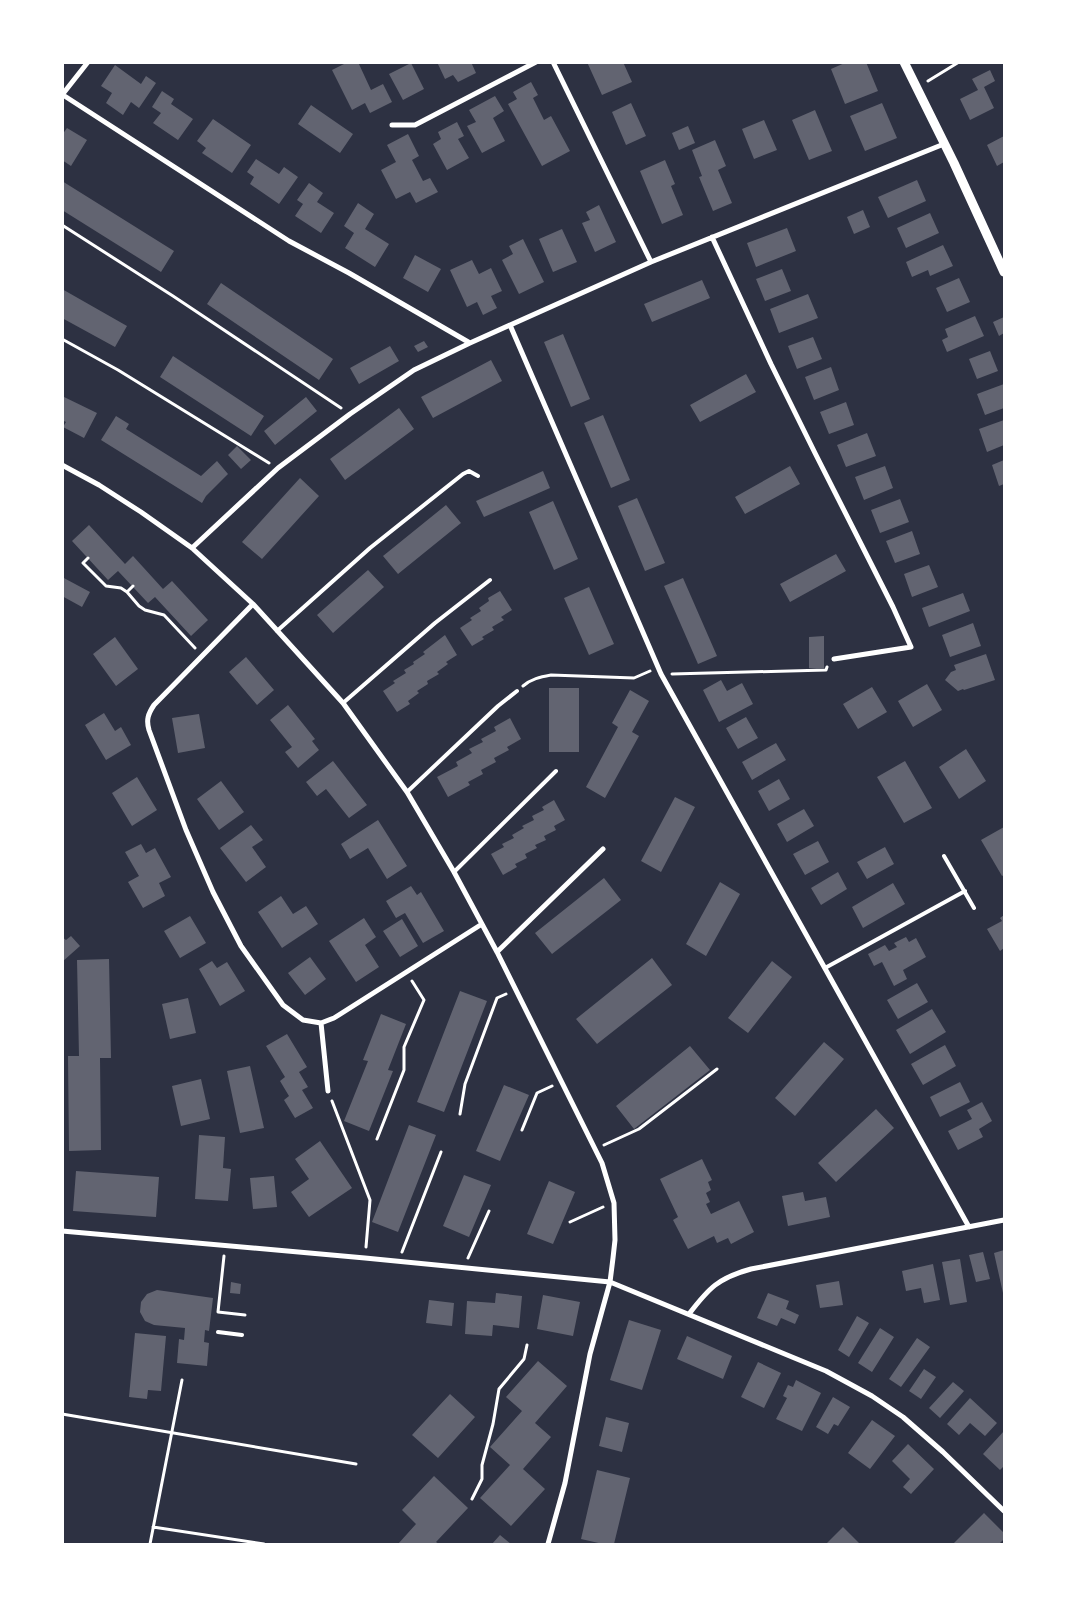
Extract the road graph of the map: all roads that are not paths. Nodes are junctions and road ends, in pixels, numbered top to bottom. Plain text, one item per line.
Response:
1 (88, 62) edge
2 (536, 62) edge
3 (553, 62) edge
4 (904, 62) edge
5 (63, 95) edge
6 (392, 125) dead end
7 (944, 144) junction
8 (712, 237) junction
9 (651, 262) junction
10 (1004, 272) edge
11 (510, 325) junction
12 (470, 343) junction
13 (62, 464) edge
14 (478, 476) dead end
15 (192, 548) junction
16 (490, 580) dead end
17 (253, 604) junction
18 (277, 631) junction
19 (834, 659) road end
20 (517, 691) road end
21 (343, 703) junction
22 (556, 771) dead end
23 (407, 792) junction
24 (603, 850) dead end
25 (944, 856) dead end
26 (454, 872) junction
27 (964, 891) junction
28 (974, 908) dead end
29 (482, 924) junction
30 (497, 952) junction
31 (825, 968) junction
32 (321, 1024) junction
33 (328, 1091) road end
34 (1004, 1220) edge
35 (968, 1227) junction
36 (62, 1231) edge
37 (610, 1282) junction
38 (688, 1314) junction
39 (218, 1332) dead end
40 (242, 1335) dead end
41 (1004, 1511) edge
42 (548, 1544) edge

1 - 5 street
2 - 6 street
3 - 9 street
4 - 7 street
5 - 12 street
7 - 8 street
7 - 10 street
8 - 9 street
8 - 19 street
9 - 11 street
11 - 12 street
11 - 31 street
12 - 15 street
13 - 15 street
14 - 18 lane
15 - 17 street
16 - 21 lane
17 - 18 street
17 - 32 street
18 - 21 street
20 - 23 lane
21 - 23 street
22 - 26 lane
23 - 26 street
24 - 30 street
25 - 27 lane
26 - 29 street
27 - 28 lane
27 - 31 lane
29 - 30 street
29 - 32 street
30 - 37 street
31 - 35 street
32 - 33 street
34 - 35 street
35 - 38 street
36 - 37 street
37 - 38 street
37 - 42 street
38 - 41 street
39 - 40 lane

